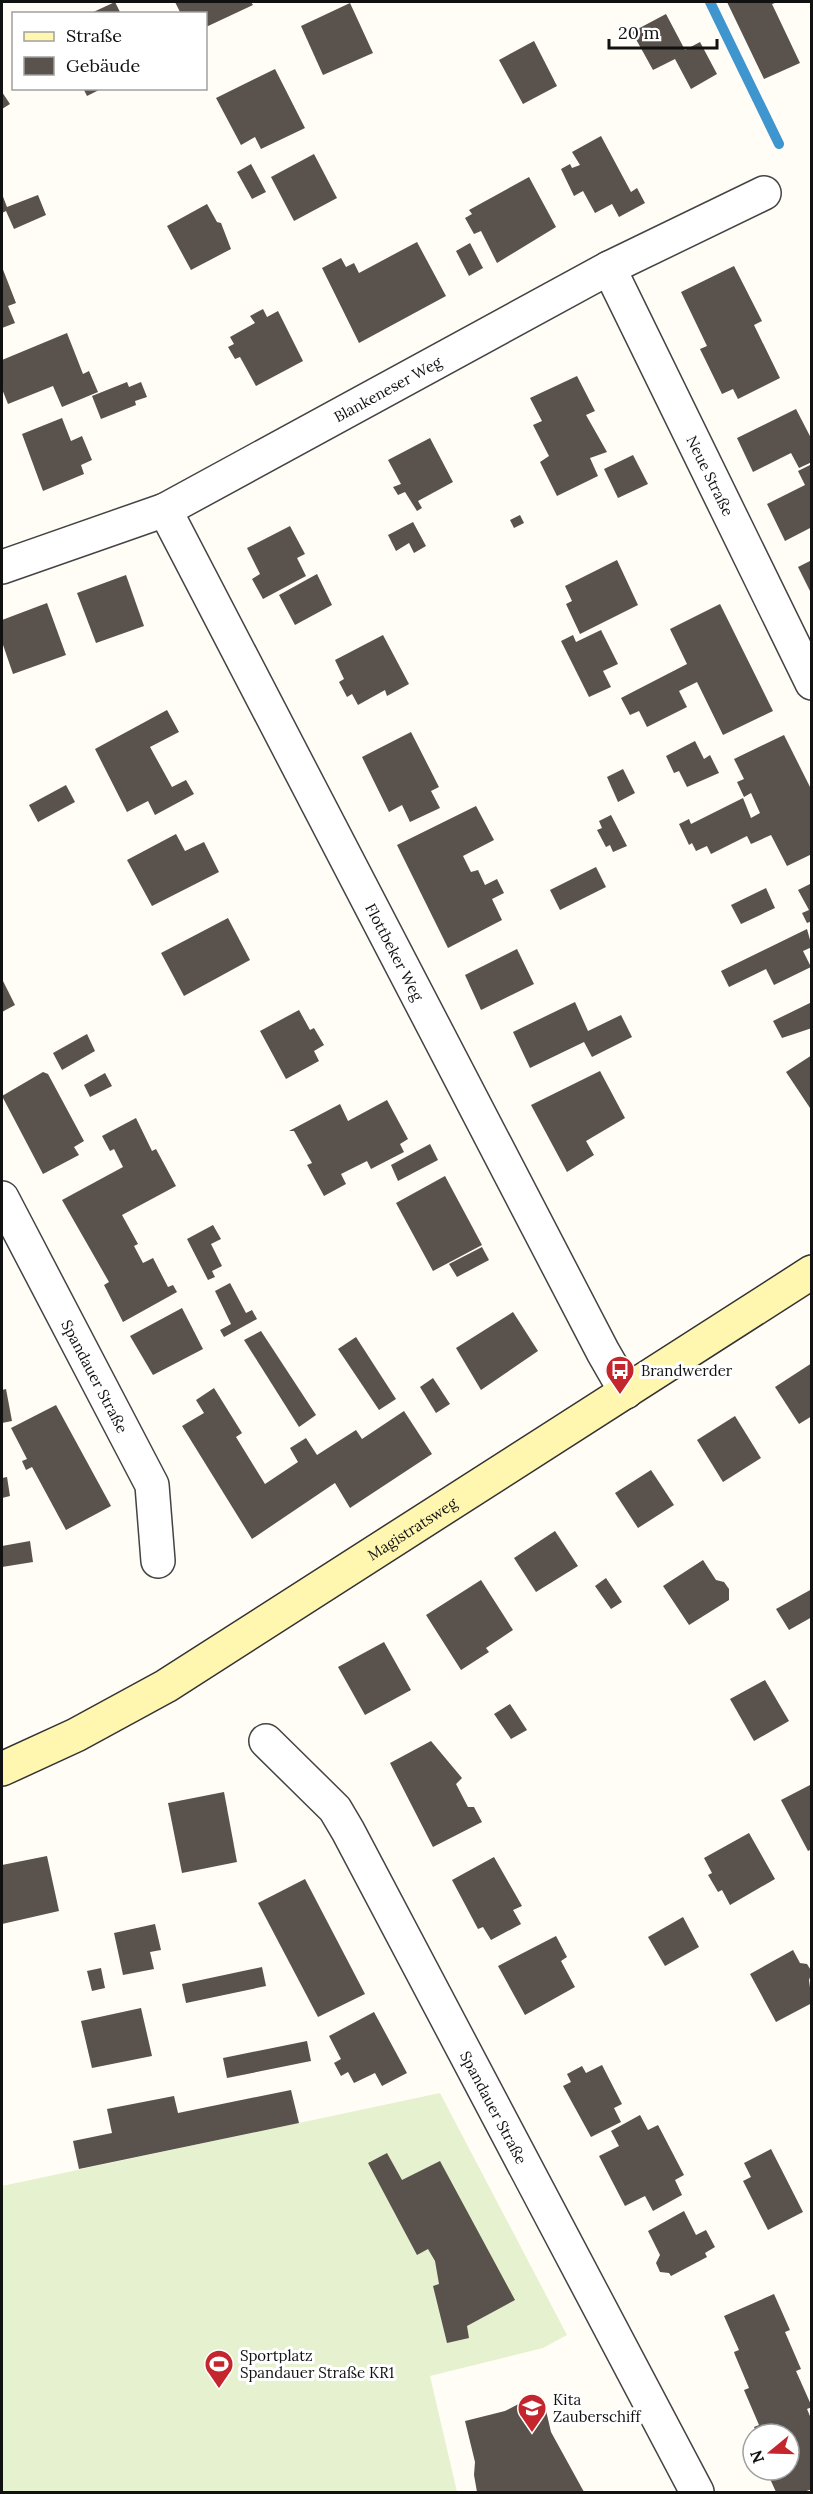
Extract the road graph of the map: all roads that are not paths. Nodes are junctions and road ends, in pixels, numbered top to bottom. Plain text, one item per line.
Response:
1 (764, 192) dead end
2 (609, 268) junction
3 (165, 510) junction
4 (2, 564) edge
5 (812, 683) edge
6 (2, 1198) edge
7 (812, 1272) edge
8 (627, 1392) junction
9 (158, 1561) dead end
10 (266, 1741) dead end
11 (2, 1769) edge
12 (698, 2493) edge

1 - 2 street, Blankeneser Weg
2 - 3 street, Blankeneser Weg
2 - 5 street, Neue Straße
3 - 4 street, Blankeneser Weg
3 - 8 street, Flottbeker Weg
6 - 9 street, Spandauer Straße
7 - 8 street, Magistratsweg
8 - 11 street, Magistratsweg
10 - 12 street, Spandauer Straße

